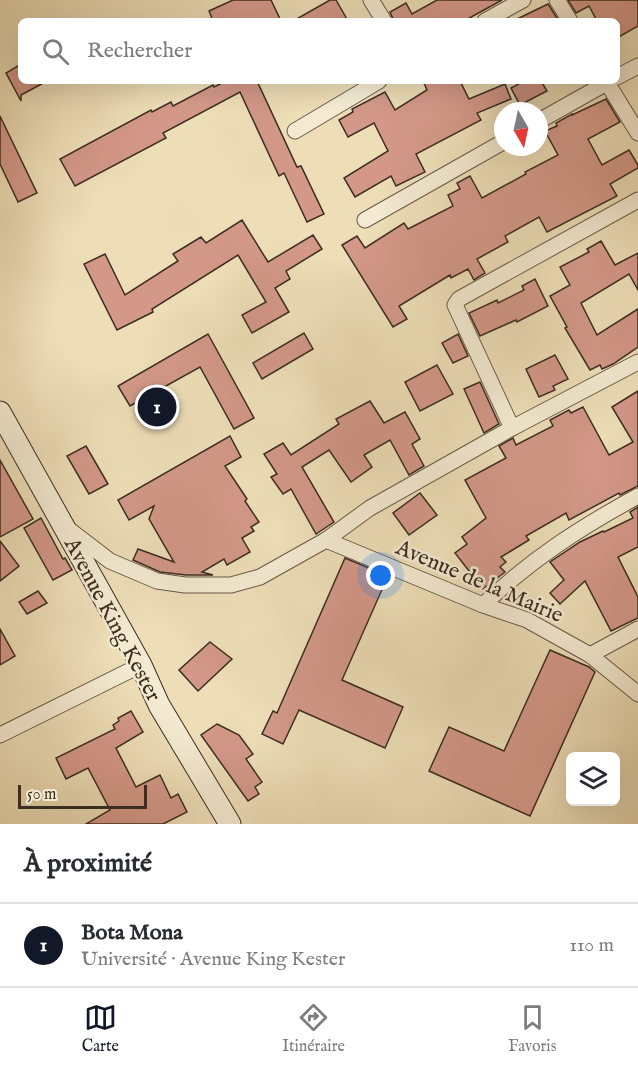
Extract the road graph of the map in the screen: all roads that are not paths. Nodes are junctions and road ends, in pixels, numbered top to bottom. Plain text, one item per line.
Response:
1 (371, 0) edge
2 (523, 0) edge
3 (557, 0) edge
4 (382, 18) edge
5 (490, 18) edge
6 (568, 18) edge
7 (638, 66) edge
8 (620, 76) edge
9 (374, 84) edge
10 (605, 84) edge
11 (612, 84) edge
12 (548, 117) edge
13 (295, 131) dead end
14 (638, 134) edge
15 (494, 147) edge
16 (638, 200) edge
17 (365, 220) dead end
18 (638, 362) edge
19 (0, 412) edge
20 (512, 428) junction
21 (638, 496) edge
22 (63, 525) junction
23 (326, 540) junction
24 (483, 605) junction
25 (638, 629) edge
26 (590, 655) junction
27 (141, 665) junction
28 (638, 694) edge
29 (0, 735) edge
30 (230, 824) edge

1 - 4 street
2 - 5 street
3 - 6 street
7 - 8 street
9 - 13 street
10 - 12 street
11 - 14 street
15 - 17 street
16 - 20 street
18 - 20 street
19 - 22 street, Avenue King Kester
20 - 23 street
21 - 24 street
22 - 23 street
22 - 27 street, Avenue King Kester
23 - 24 street, Avenue de la Mairie
24 - 26 street, Avenue de la Mairie
25 - 26 street
26 - 28 street, Avenue de la Mairie
27 - 29 street
27 - 30 street, Avenue King Kester

